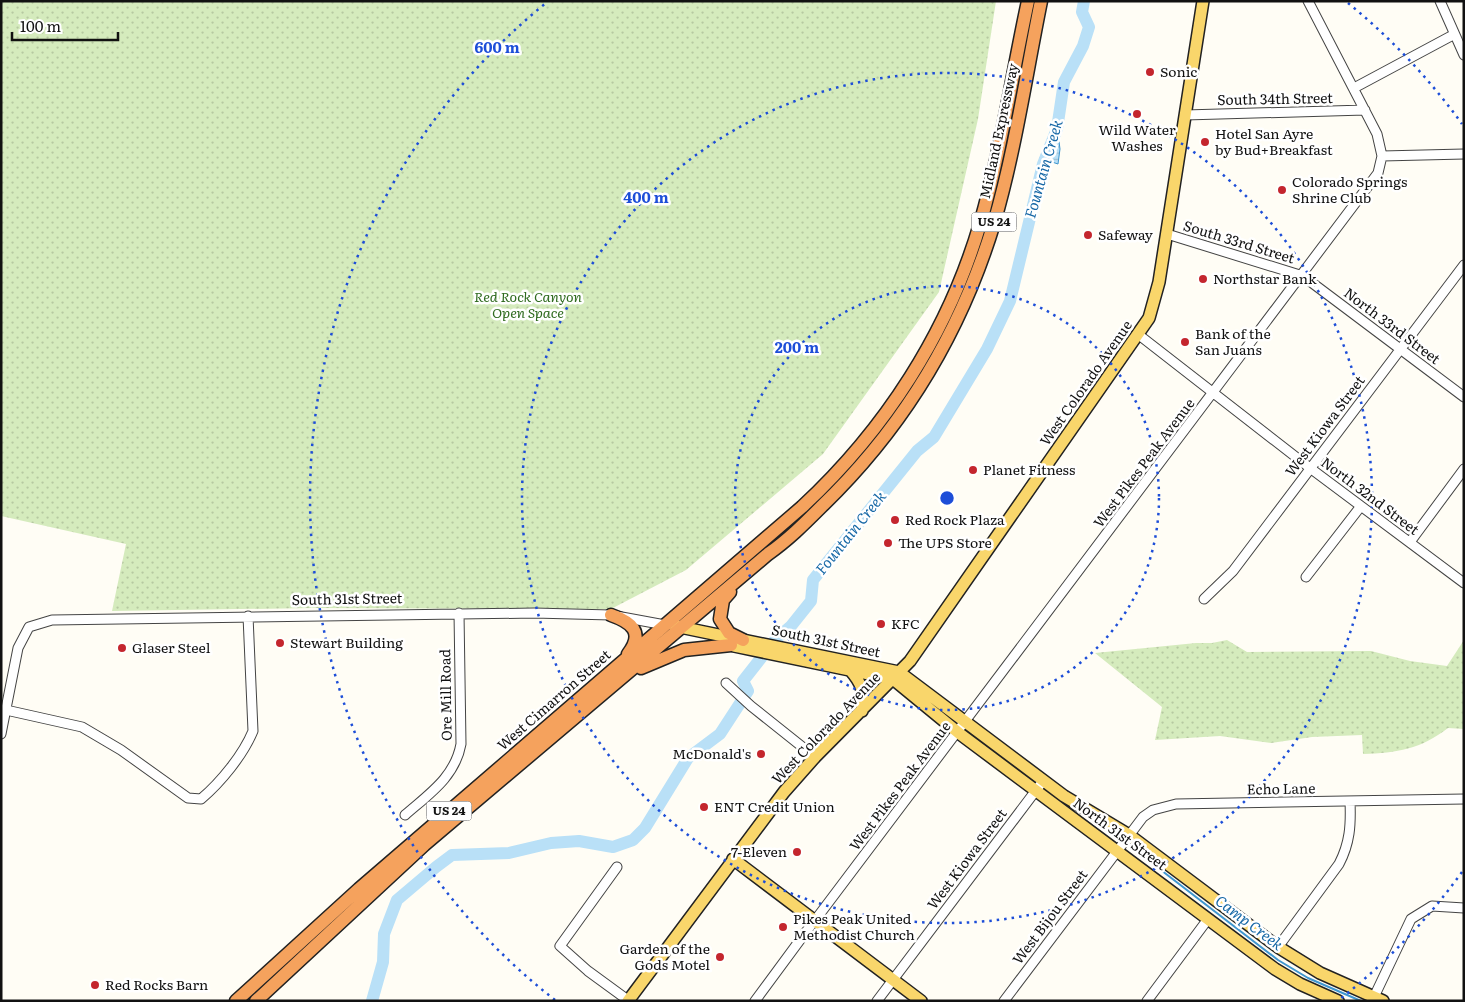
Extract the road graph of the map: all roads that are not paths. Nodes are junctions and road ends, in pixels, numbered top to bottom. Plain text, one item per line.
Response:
1 (1028, 1) edge
2 (1041, 1) edge
3 (1203, 1) edge
4 (1308, 1) edge
5 (1440, 1) edge
6 (1458, 38) edge
7 (1464, 55) edge
8 (1354, 88) junction
9 (1365, 110) junction
10 (1185, 115) junction
11 (1464, 154) edge
12 (1382, 156) junction
13 (1167, 234) junction
14 (1464, 265) edge
15 (1303, 276) junction
16 (1139, 335) junction
17 (1400, 349) junction
18 (1214, 394) junction
19 (1464, 397) edge
20 (884, 415) joint
21 (896, 423) joint
22 (1310, 468) junction
23 (1464, 469) edge
24 (1361, 506) junction
25 (1410, 542) junction
26 (768, 554) junction
27 (1306, 577) dead end
28 (1464, 583) edge
29 (1204, 599) dead end
30 (459, 613) junction
31 (611, 615) junction
32 (248, 616) junction
33 (674, 628) junction
34 (751, 644) junction
35 (731, 645) junction
36 (784, 652) junction
37 (622, 661) junction
38 (850, 670) junction
39 (896, 676) junction
40 (619, 680) junction
41 (730, 687) dead end
42 (6, 710) junction
43 (862, 711) junction
44 (965, 722) junction
45 (958, 732) junction
46 (1, 734) edge
47 (815, 757) junction
48 (1043, 781) junction
49 (1036, 790) junction
50 (1464, 800) edge
51 (1350, 801) junction
52 (405, 815) dead end
53 (1129, 835) junction
54 (1117, 850) junction
55 (733, 859) junction
56 (617, 867) dead end
57 (1464, 908) edge
58 (813, 918) junction
59 (1208, 919) junction
60 (1278, 947) junction
61 (893, 980) junction
62 (1378, 999) edge
63 (629, 1000) edge
64 (236, 1001) edge
65 (256, 1001) edge
66 (755, 1001) edge
67 (876, 1001) edge
68 (922, 1001) edge
69 (1004, 1001) edge
70 (1147, 1001) edge
71 (1338, 1001) edge

1 - 20 highway, Midland Expressway / US 24
2 - 21 highway, Midland Expressway / US 24
3 - 10 main road, West Colorado Avenue
4 - 8 street
5 - 6 street
6 - 7 street
6 - 8 street
8 - 9 street
9 - 10 street, South 34th Street
9 - 12 street
10 - 13 main road, West Colorado Avenue
11 - 12 street
12 - 15 street, West Pikes Peak Avenue
13 - 15 street, South 33rd Street
13 - 16 main road, West Colorado Avenue
14 - 17 street, West Kiowa Street
15 - 17 street, North 33rd Street
15 - 18 street, West Pikes Peak Avenue
16 - 18 street, North 32nd Street
16 - 39 main road, West Colorado Avenue
17 - 19 street, North 33rd Street
17 - 22 street, West Kiowa Street
18 - 22 street, North 32nd Street
18 - 44 street, West Pikes Peak Avenue
20 - 33 highway, West Cimarron Street / US 24
21 - 26 highway, West Cimarron Street / US 24
22 - 24 street, North 32nd Street
22 - 29 street, West Kiowa Street
23 - 25 street
24 - 25 street, North 32nd Street
24 - 27 street
25 - 28 street, North 32nd Street
26 - 33 highway, West Cimarron Street / US 24
26 - 34 highway
30 - 31 street, South 31st Street
30 - 32 street, South 31st Street
30 - 52 street, Ore Mill Road
31 - 33 street, South 31st Street
31 - 37 highway
32 - 42 street, South 31st Street
32 - 42 street
33 - 34 main road, South 31st Street
33 - 35 main road, South 31st Street
33 - 37 highway, West Cimarron Street / US 24
33 - 40 highway, West Cimarron Street / US 24
34 - 35 main road, South 31st Street
34 - 36 main road, South 31st Street
35 - 40 highway
36 - 38 main road, South 31st Street
36 - 39 main road, South 31st Street
37 - 64 highway, West Cimarron Street / US 24
38 - 39 main road, South 31st Street
38 - 43 main road
39 - 43 main road, West Colorado Avenue
39 - 44 main road, South 31st Street
39 - 45 main road, North 31st Street
40 - 65 highway, West Cimarron Street / US 24
41 - 47 street
42 - 46 street
43 - 47 main road, West Colorado Avenue
44 - 45 street, West Pikes Peak Avenue
44 - 48 main road, North 31st Street
45 - 49 main road, North 31st Street
45 - 58 street, West Pikes Peak Avenue
47 - 55 main road, West Colorado Avenue
48 - 49 street, West Kiowa Street
48 - 53 main road, North 31st Street
49 - 54 main road, North 31st Street
49 - 61 street, West Kiowa Street
50 - 51 street, Echo Lane
51 - 53 street, Echo Lane
51 - 60 street
53 - 54 street, Echo Lane
53 - 60 main road, North 31st Street
54 - 59 main road, North 31st Street
54 - 69 street, West Bijou Street
55 - 58 main road
55 - 63 main road, West Colorado Avenue
56 - 63 street
57 - 62 street
58 - 61 main road
58 - 66 street, West Pikes Peak Avenue
59 - 70 street
59 - 71 main road, North 31st Street
60 - 62 main road, North 31st Street
61 - 67 street, West Kiowa Street
61 - 68 main road

